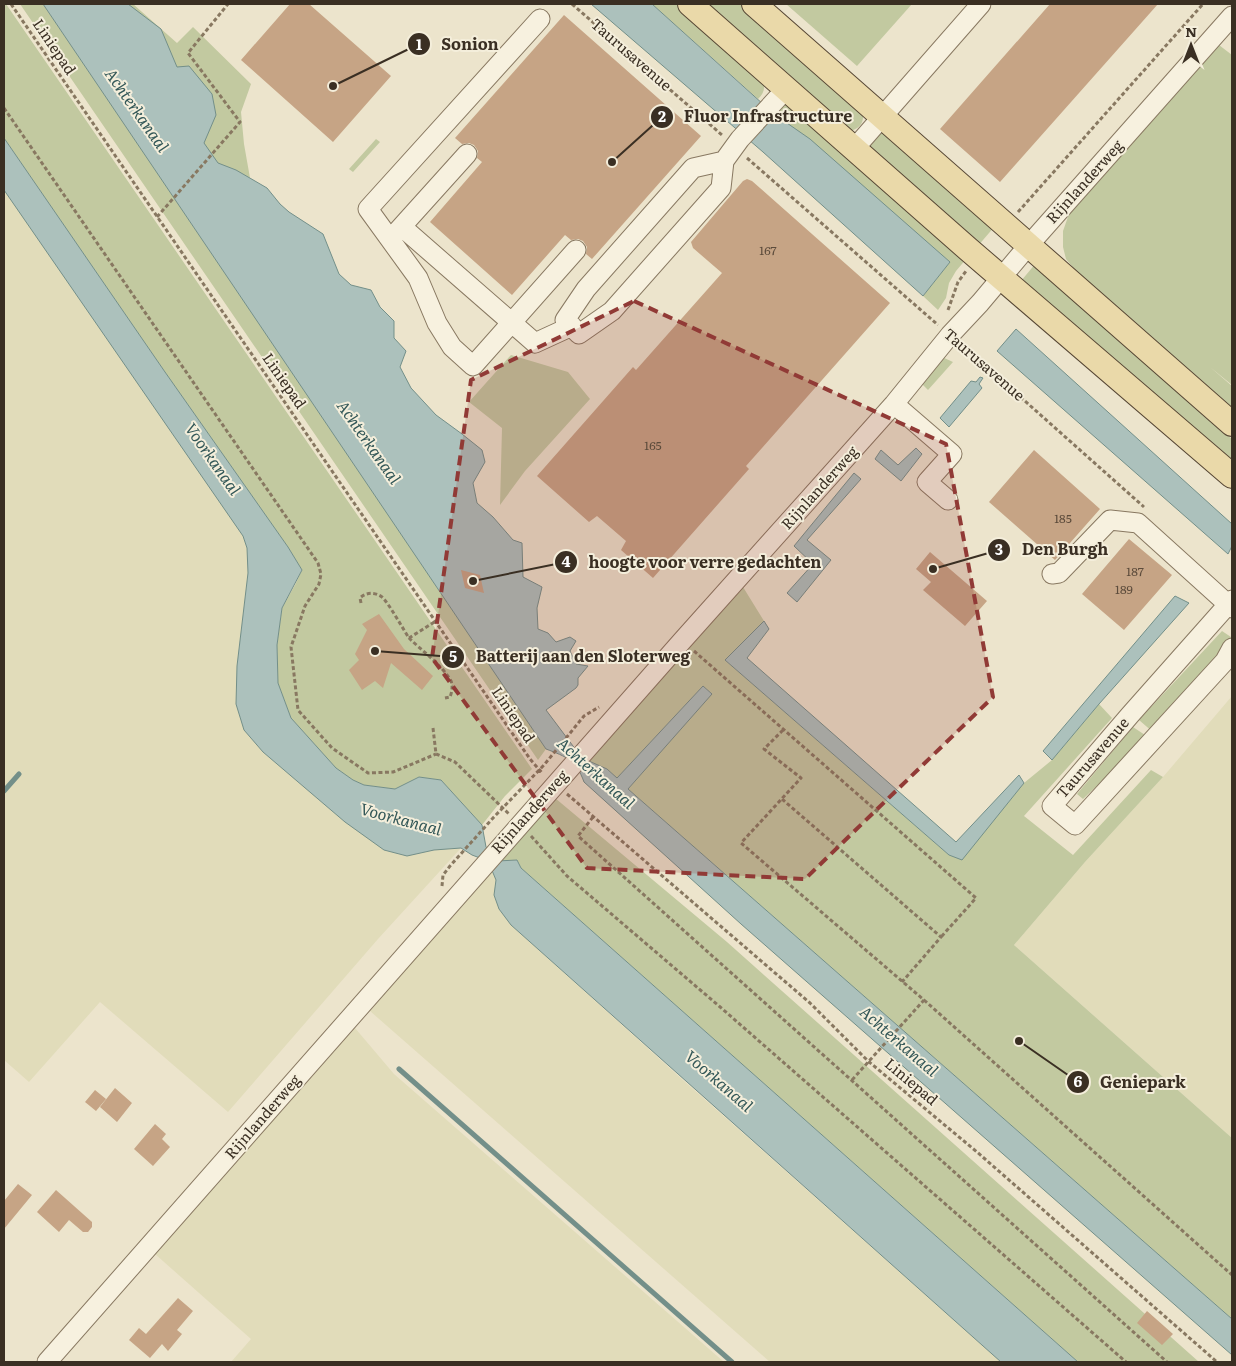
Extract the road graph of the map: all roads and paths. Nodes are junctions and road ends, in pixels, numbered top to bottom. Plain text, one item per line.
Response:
1 (11, 4) edge
2 (228, 4) edge
3 (572, 4) edge
4 (690, 4) edge
5 (754, 4) edge
6 (981, 4) edge
7 (1203, 4) edge
8 (1228, 4) edge
9 (540, 19) dead end
10 (1229, 19) edge
11 (779, 97) junction
12 (4, 108) edge
13 (882, 117) junction
14 (854, 148) junction
15 (733, 149) junction
16 (466, 154) dead end
17 (157, 218) junction
18 (1006, 227) junction
19 (396, 233) junction
20 (1028, 246) junction
21 (576, 250) dead end
22 (1002, 278) junction
23 (512, 323) junction
24 (572, 326) junction
25 (950, 335) junction
26 (894, 404) junction
27 (1232, 424) edge
28 (1232, 476) edge
29 (948, 500) dead end
30 (1151, 512) dead end
31 (1052, 574) dead end
32 (361, 603) dead end
33 (1231, 604) edge
34 (436, 621) junction
35 (409, 638) junction
36 (682, 641) junction
37 (1232, 648) edge
38 (445, 698) dead end
39 (584, 716) dead end
40 (433, 728) dead end
41 (783, 730) junction
42 (436, 754) junction
43 (538, 771) junction
44 (782, 799) junction
45 (502, 808) junction
46 (520, 824) junction
47 (450, 866) dead end
48 (941, 937) junction
49 (902, 982) junction
50 (924, 1000) junction
51 (868, 1062) junction
52 (852, 1080) junction
53 (1232, 1275) edge
54 (47, 1362) edge
55 (1126, 1362) edge
56 (1167, 1362) edge
57 (1217, 1362) edge

1 - 17 path, Liniepad
2 - 17 path
3 - 15 path, Taurusavenue
4 - 11 main road
5 - 13 main road
6 - 13 street
7 - 18 path, Rijnlanderweg
8 - 10 street
9 - 19 street
10 - 20 street, Rijnlanderweg
11 - 14 main road
11 - 15 street
12 - 42 path
13 - 14 street
13 - 18 main road
14 - 22 main road
15 - 24 street
15 - 24 street
15 - 25 path, Taurusavenue
16 - 19 street
17 - 34 path, Liniepad
18 - 20 main road
19 - 23 street
19 - 23 street
20 - 22 street, Rijnlanderweg
20 - 27 main road
21 - 23 street
22 - 25 street, Rijnlanderweg
22 - 28 main road
23 - 24 street
25 - 26 street, Rijnlanderweg
25 - 30 path, Taurusavenue
26 - 29 street
26 - 36 street, Rijnlanderweg
31 - 33 street
32 - 35 path
33 - 37 street, Taurusavenue
34 - 35 path
34 - 43 path, Liniepad
35 - 38 path
36 - 41 path
36 - 46 street, Rijnlanderweg
39 - 43 path, Rijnlanderweg
40 - 42 path
41 - 44 path
41 - 48 path
42 - 45 path
43 - 45 path, Rijnlanderweg
44 - 48 path
44 - 49 path
45 - 46 path
45 - 47 path, Rijnlanderweg
46 - 54 street, Rijnlanderweg
46 - 55 path
48 - 49 path
49 - 50 path
50 - 51 path
50 - 53 path
51 - 52 path
51 - 52 path, Liniepad
51 - 57 path, Liniepad
52 - 56 path

